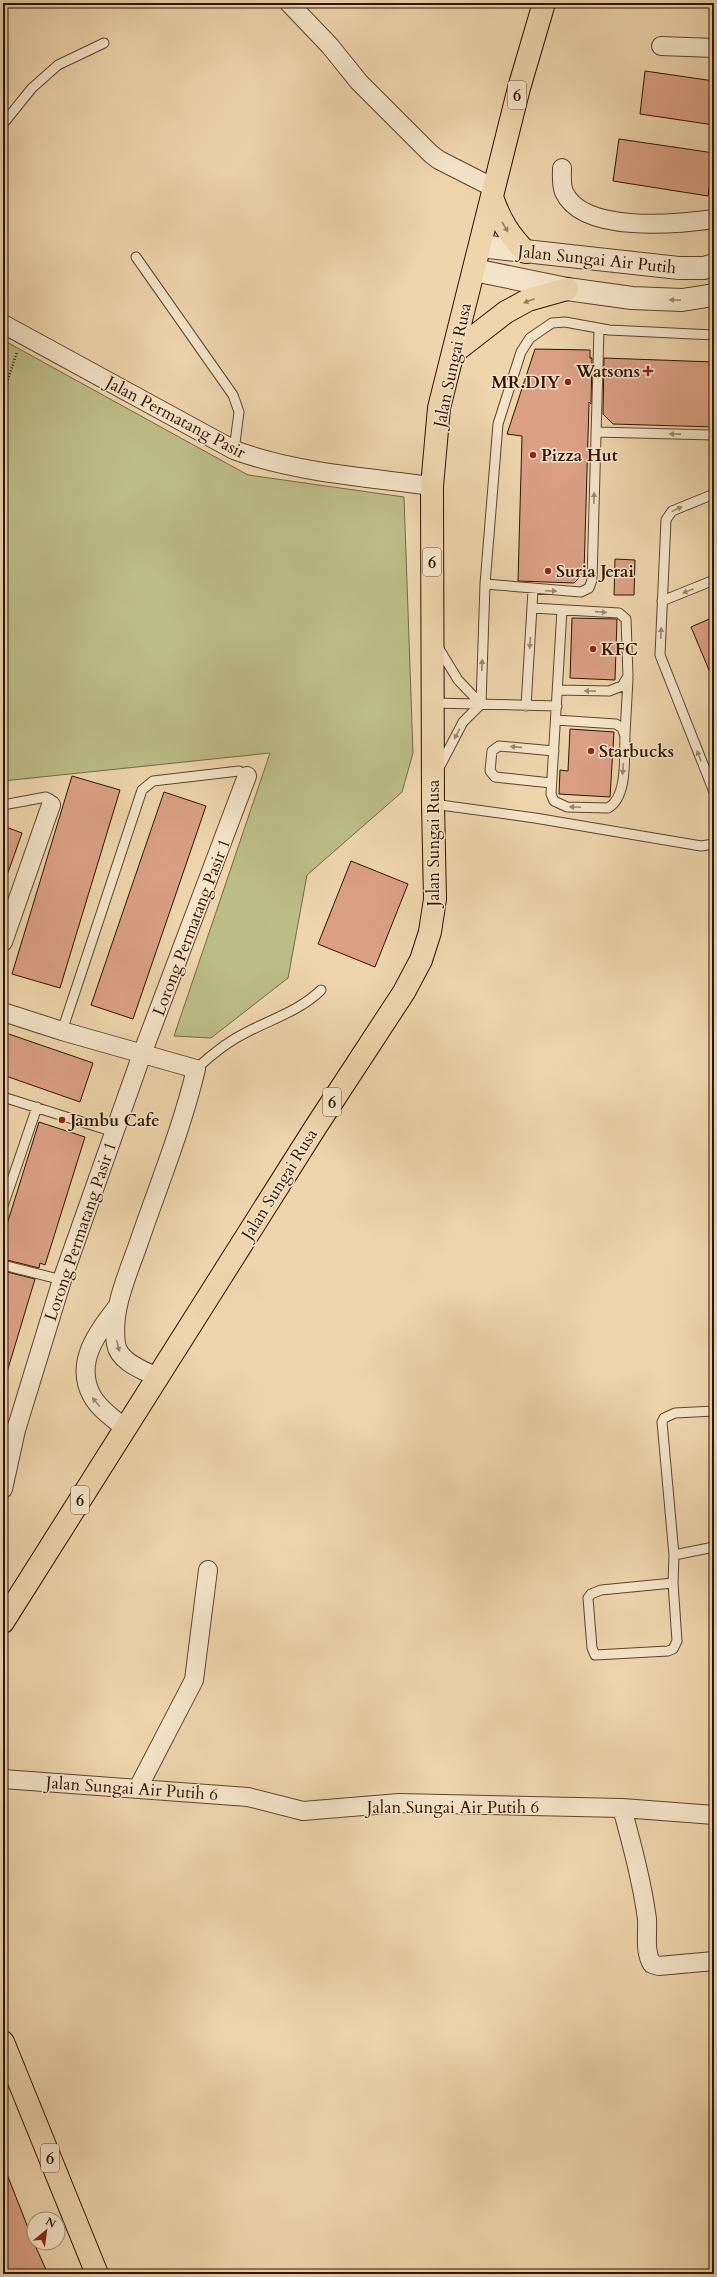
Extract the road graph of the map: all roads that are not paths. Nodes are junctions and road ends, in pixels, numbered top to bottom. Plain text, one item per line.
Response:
1 (289, 3) edge
2 (544, 3) edge
3 (104, 43) dead end
4 (661, 46) dead end
5 (714, 48) edge
6 (3, 124) edge
7 (562, 168) dead end
8 (493, 192) junction
9 (714, 219) edge
10 (480, 246) junction
11 (526, 252) junction
12 (136, 257) dead end
13 (714, 265) edge
14 (474, 270) junction
15 (567, 290) junction
16 (714, 295) edge
17 (3, 324) edge
18 (599, 329) junction
19 (714, 335) edge
20 (453, 352) junction
21 (596, 432) junction
22 (714, 435) edge
23 (234, 450) junction
24 (432, 486) junction
25 (714, 494) edge
26 (714, 580) edge
27 (484, 584) junction
28 (533, 590) junction
29 (662, 601) junction
30 (532, 608) junction
31 (562, 610) junction
32 (432, 637) junction
33 (628, 676) junction
34 (558, 690) junction
35 (432, 703) junction
36 (481, 704) junction
37 (526, 706) junction
38 (557, 706) junction
39 (556, 720) junction
40 (625, 736) junction
41 (554, 751) junction
42 (247, 776) joint
43 (433, 780) junction
44 (551, 783) junction
45 (714, 792) edge
46 (433, 804) junction
47 (3, 805) edge
48 (51, 805) joint
49 (714, 844) edge
50 (3, 942) edge
51 (321, 990) dead end
52 (3, 1012) edge
53 (62, 1031) junction
54 (142, 1054) junction
55 (196, 1069) junction
56 (3, 1097) edge
57 (37, 1107) junction
58 (114, 1132) junction
59 (3, 1206) edge
60 (3, 1265) edge
61 (62, 1280) junction
62 (117, 1307) junction
63 (157, 1377) junction
64 (714, 1411) edge
65 (9, 1428) edge
66 (125, 1428) junction
67 (3, 1489) edge
68 (714, 1547) edge
69 (674, 1555) junction
70 (208, 1570) dead end
71 (673, 1583) junction
72 (3, 1622) edge
73 (3, 1779) edge
74 (138, 1788) junction
75 (622, 1808) junction
76 (714, 1814) edge
77 (714, 1961) edge
78 (3, 2042) edge
79 (97, 2274) edge

1 - 8 street
2 - 8 main road, Jalan Sungai Rusa / 6
3 - 6 lane
4 - 5 street
7 - 9 street
8 - 10 main road, Jalan Sungai Rusa / 6
8 -> 11 main road
10 - 11 street, Jalan Sungai Air Putih
10 - 14 main road, Jalan Sungai Rusa / 6
11 - 13 street, Jalan Sungai Air Putih
12 - 23 lane
14 - 15 street, Jalan Sungai Air Putih
14 - 20 main road, Jalan Sungai Rusa / 6
16 -> 15 street, Jalan Sungai Air Putih
15 -> 20 main road
17 - 23 street, Jalan Permatang Pasir
18 - 19 lane
18 - 21 lane
18 - 27 lane
20 - 24 main road, Jalan Sungai Rusa / 6
22 -> 21 lane
28 -> 21 lane
23 - 24 street, Jalan Permatang Pasir
24 - 32 main road, Jalan Sungai Rusa / 6
29 -> 25 lane
26 -> 29 lane
27 - 28 lane
36 -> 27 lane
28 - 30 lane
45 -> 29 lane
30 - 31 lane
30 -> 37 lane
31 -> 33 lane
31 - 34 lane
32 - 35 main road, Jalan Sungai Rusa / 6
32 - 36 lane
33 -> 34 lane
33 - 40 lane
34 - 38 lane
35 - 36 lane
35 - 43 main road, Jalan Sungai Rusa / 6
36 - 37 lane
36 -> 43 lane
37 - 38 lane
38 - 39 lane
39 - 40 lane
39 - 41 lane
40 -> 44 lane
41 - 44 lane
41 -> 44 lane
42 - 53 lane
42 - 54 street, Lorong Permatang Pasir 1
43 - 46 main road, Jalan Sungai Rusa / 6
46 - 49 lane
46 - 63 main road, Jalan Sungai Rusa / 6
47 - 48 lane
48 - 50 street
51 - 55 lane
52 - 53 street
53 - 54 street
54 - 55 street
54 - 58 street, Lorong Permatang Pasir 1
55 - 62 street
56 - 57 lane
57 - 58 lane
57 - 59 lane
58 - 61 street, Lorong Permatang Pasir 1
60 - 61 lane
61 - 65 street, Lorong Permatang Pasir 1
62 -> 63 street
66 -> 62 street
63 - 66 main road, Jalan Sungai Rusa / 6
64 - 69 lane
65 - 67 street, Lorong Permatang Pasir 1
66 - 72 main road, Jalan Sungai Rusa / 6
68 - 69 lane
69 - 71 lane
70 - 74 street
71 - 71 lane
73 - 74 street, Jalan Sungai Air Putih 6
74 - 75 street, Jalan Sungai Air Putih 6
75 - 76 street, Jalan Sungai Air Putih 6
75 - 77 street
78 - 79 main road, 6

